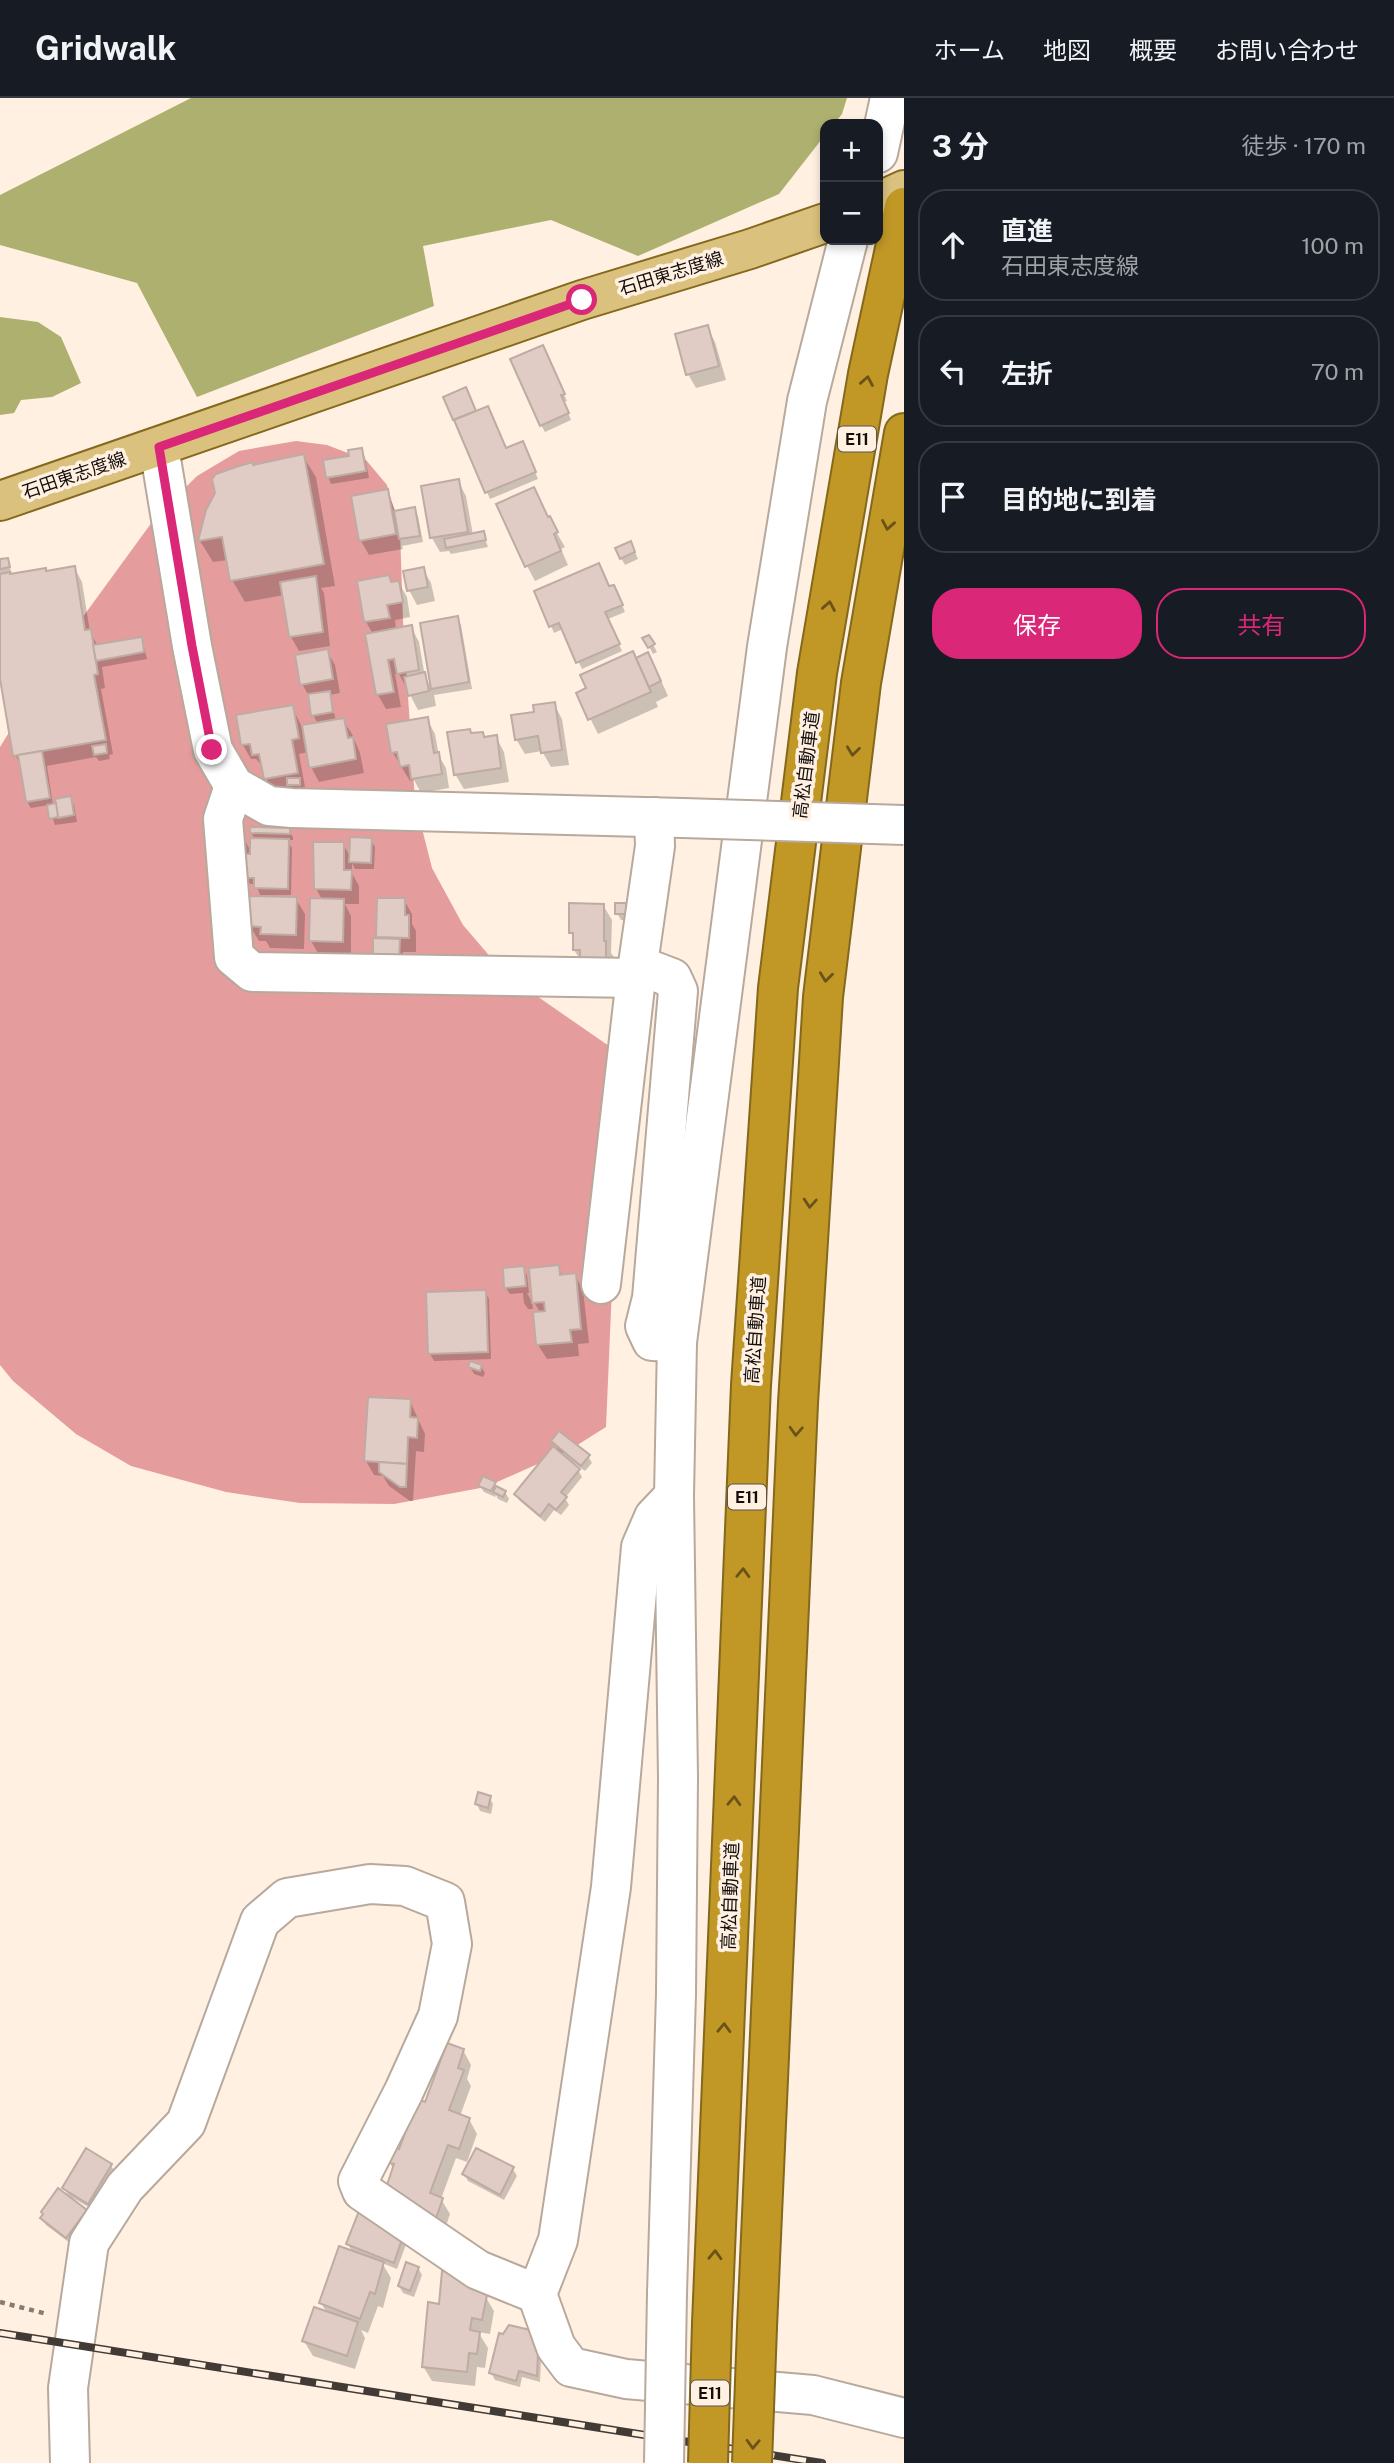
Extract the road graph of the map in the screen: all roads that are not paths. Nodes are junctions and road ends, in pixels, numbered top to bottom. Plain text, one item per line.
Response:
1 (890, 98) edge
2 (883, 130) edge
3 (904, 190) edge
4 (883, 200) edge
5 (904, 207) edge
6 (820, 225) edge
7 (847, 245) edge
8 (904, 433) edge
9 (159, 447) junction
10 (0, 501) edge
11 (233, 786) junction
12 (669, 818) junction
13 (904, 825) edge
14 (637, 972) junction
15 (601, 1284) dead end
16 (677, 1342) junction
17 (674, 1496) junction
18 (537, 2294) junction
19 (904, 2418) edge
20 (70, 2463) edge
21 (664, 2463) edge
22 (708, 2463) edge
23 (752, 2463) edge

1 - 2 street
3 - 4 main road
22 -> 5 highway, 高松自動車道 / E11, bridge
6 - 9 main road, 石田東志度線
7 - 16 street
8 -> 23 highway, E11, bridge
9 - 10 main road, 石田東志度線
9 - 11 street
11 - 12 street
11 - 14 street
12 - 13 street, bridge
12 - 14 street
14 - 15 street
14 - 16 street
16 - 17 street
17 - 18 street
17 - 21 street, bridge
18 - 19 street
18 - 20 street

